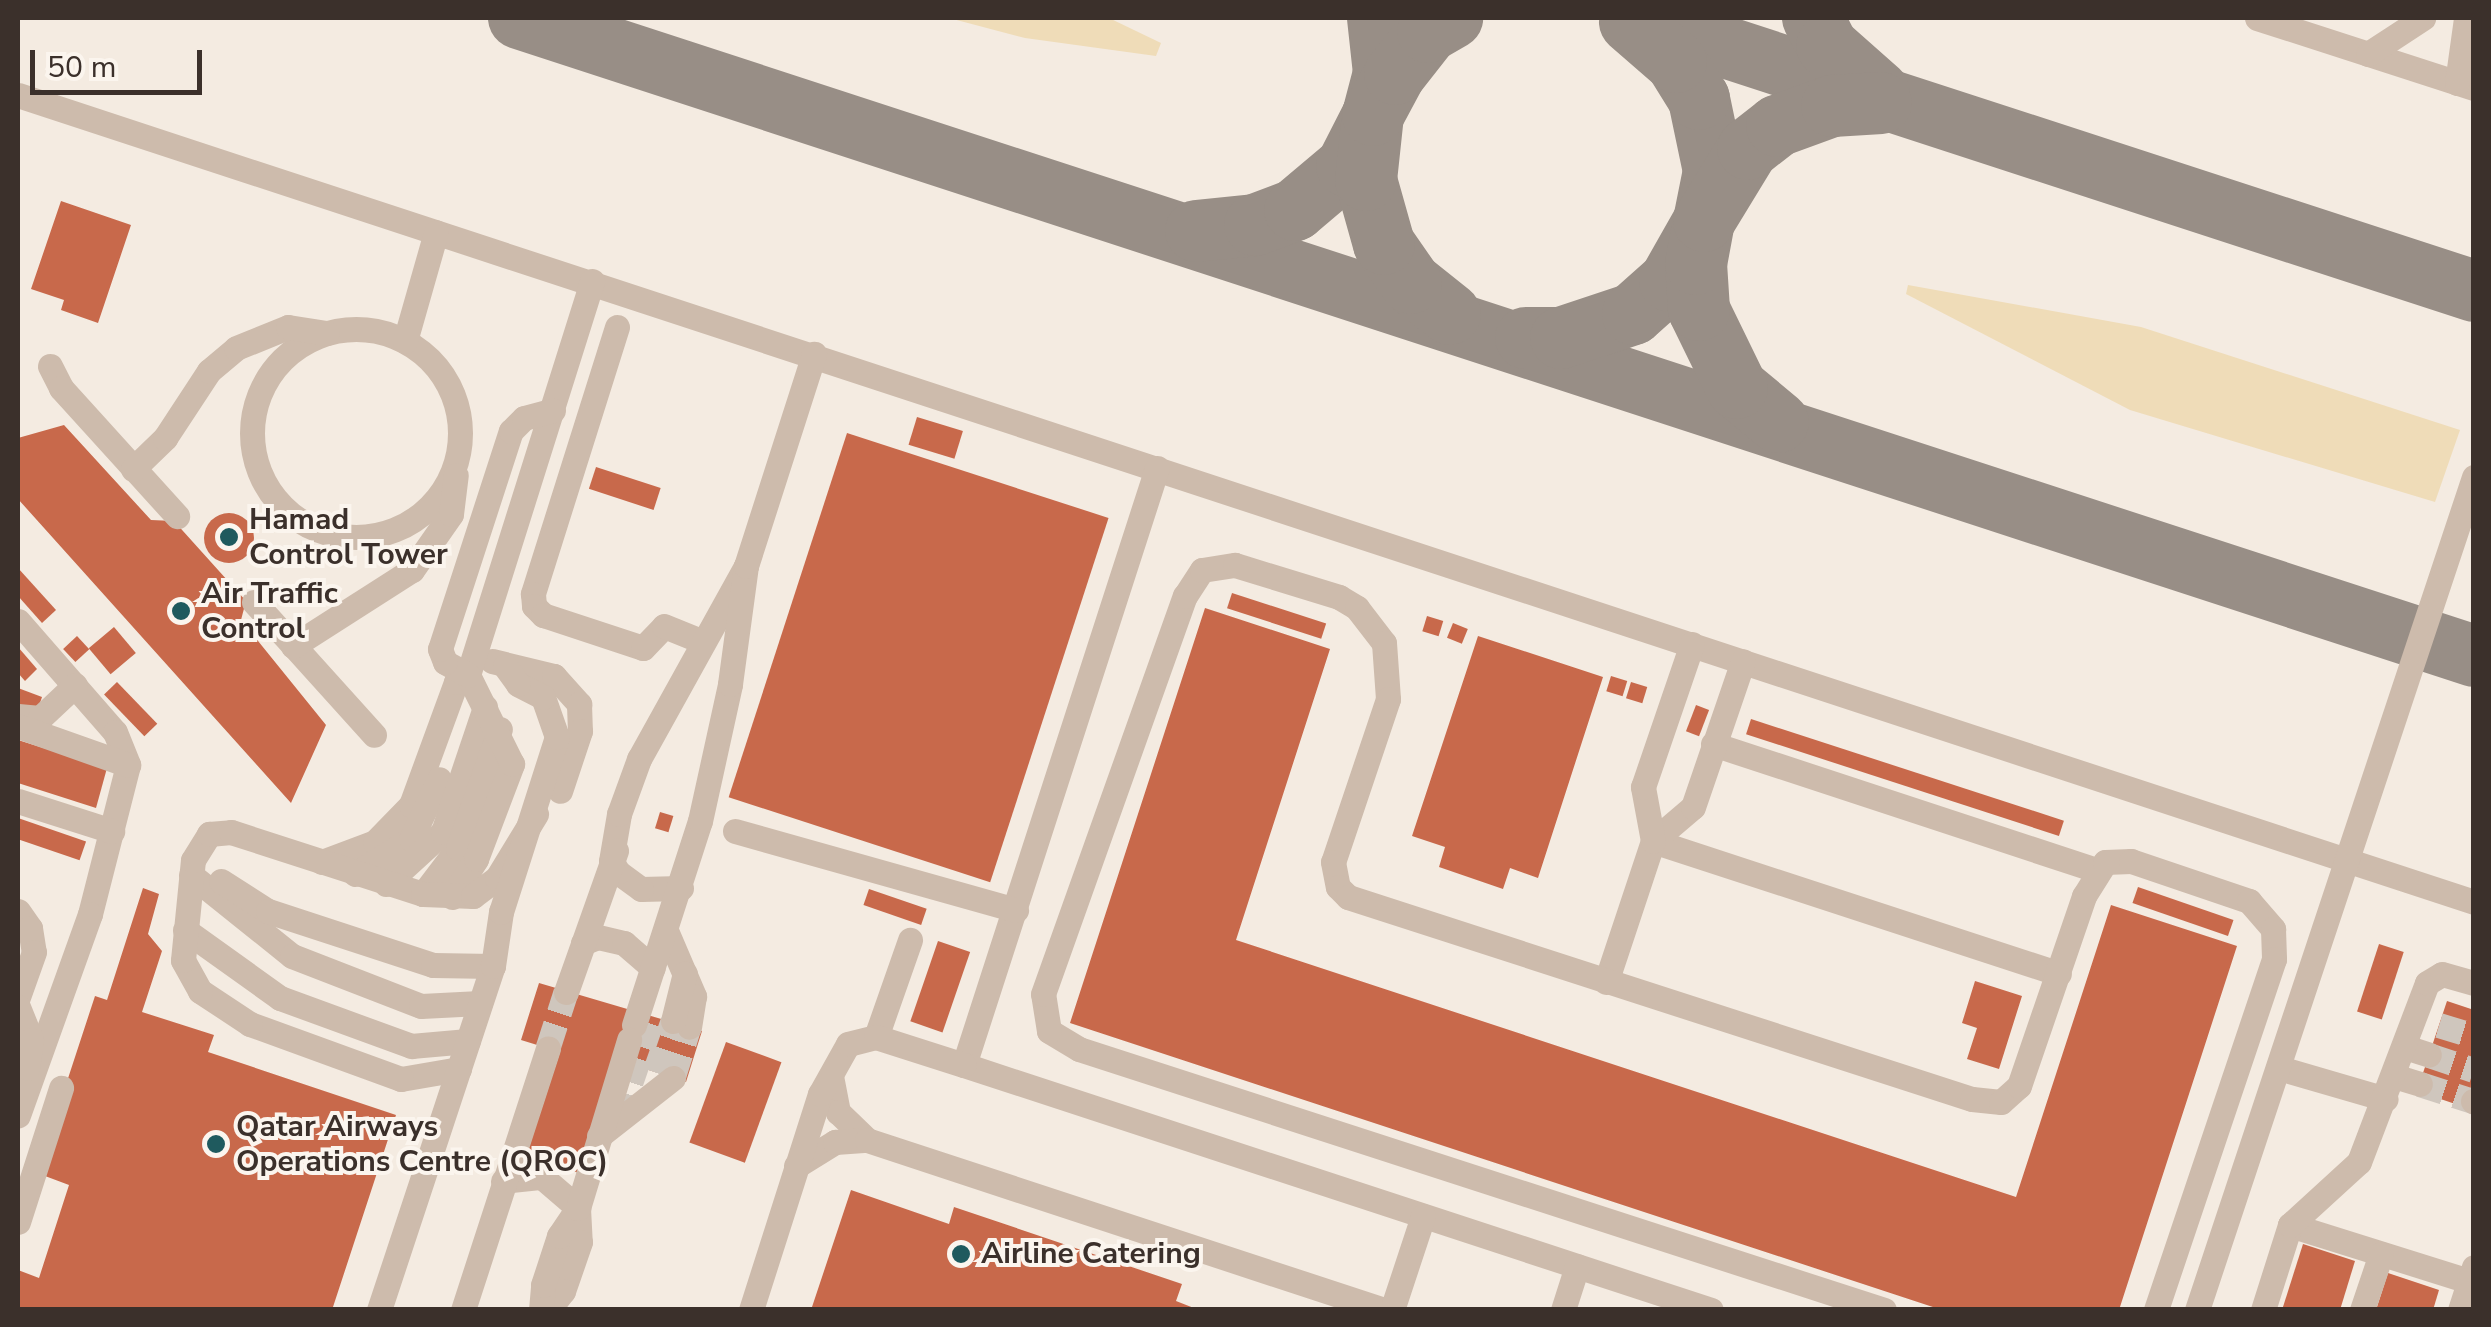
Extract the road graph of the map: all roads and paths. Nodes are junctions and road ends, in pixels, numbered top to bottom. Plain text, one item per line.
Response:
1 (2257, 18) edge
2 (2424, 18) edge
3 (2466, 18) edge
4 (2368, 54) junction
5 (2465, 86) edge
6 (18, 95) edge
7 (436, 232) junction
8 (592, 281) junction
9 (617, 326) dead end
10 (328, 333) junction
11 (404, 341) junction
12 (814, 354) junction
13 (50, 366) dead end
14 (553, 410) junction
15 (455, 466) junction
16 (1158, 468) junction
17 (133, 469) junction
18 (2474, 478) edge
19 (177, 516) dead end
20 (746, 566) junction
21 (254, 602) dead end
22 (18, 621) edge
23 (701, 641) junction
24 (1692, 644) junction
25 (293, 646) junction
26 (1743, 661) junction
27 (505, 666) junction
28 (475, 680) junction
29 (75, 685) junction
30 (18, 716) edge
31 (18, 726) edge
32 (500, 729) junction
33 (374, 735) dead end
34 (1713, 744) junction
35 (128, 765) junction
36 (18, 801) edge
37 (536, 814) junction
38 (112, 831) junction
39 (734, 832) dead end
40 (1653, 841) junction
41 (611, 861) junction
42 (322, 862) junction
43 (2348, 862) junction
44 (192, 868) junction
45 (2096, 870) junction
46 (355, 874) junction
47 (386, 884) junction
48 (681, 888) junction
49 (423, 894) junction
50 (452, 897) junction
51 (2474, 902) edge
52 (1016, 910) junction
53 (18, 911) edge
54 (185, 930) junction
55 (910, 940) dead end
56 (583, 944) junction
57 (676, 951) junction
58 (495, 957) junction
59 (653, 968) junction
60 (2058, 974) junction
61 (1606, 982) junction
62 (2474, 983) edge
63 (566, 992) tunnel mouth
64 (18, 997) edge
65 (480, 1003) junction
66 (18, 1007) edge
67 (656, 1026) junction
68 (876, 1037) junction
69 (468, 1041) junction
70 (548, 1048) tunnel mouth
71 (964, 1065) junction
72 (2279, 1068) junction
73 (460, 1069) junction
74 (664, 1075) tunnel mouth
75 (831, 1076) junction
76 (401, 1078) junction
77 (2420, 1084) tunnel mouth
78 (2390, 1087) junction
79 (60, 1088) dead end
80 (18, 1113) edge
81 (445, 1118) junction
82 (599, 1136) junction
83 (867, 1140) junction
84 (796, 1166) junction
85 (503, 1181) junction
86 (578, 1208) junction
87 (19, 1211) edge
88 (1423, 1216) junction
89 (2290, 1225) junction
90 (2381, 1254) junction
91 (1577, 1266) junction
92 (2471, 1274) edge
93 (379, 1310) edge
94 (464, 1310) edge
95 (545, 1310) edge
96 (751, 1310) edge
97 (1384, 1310) edge
98 (1392, 1310) edge
99 (1563, 1310) edge
100 (1711, 1310) edge
101 (1884, 1310) edge
102 (2156, 1310) edge
103 (2197, 1310) edge
104 (2263, 1310) edge
105 (2362, 1310) edge
106 (2460, 1310) edge

1 - 4 lane
2 - 4 lane
3 - 5 lane
4 - 5 lane
6 - 7 lane
7 - 8 lane
7 - 11 lane
8 - 12 lane
8 - 14 lane
9 - 23 lane
10 - 11 lane
10 - 15 lane
10 - 17 lane
11 - 15 lane
12 - 16 lane
12 - 20 lane
13 - 17 lane
14 - 28 lane
14 - 28 lane
15 - 25 lane
16 - 24 lane
16 - 52 lane
17 - 19 lane
18 - 43 lane
20 - 23 lane
20 - 48 lane
21 - 25 lane
22 - 29 lane
23 - 41 lane
24 - 26 lane
24 - 40 lane
25 - 33 lane
26 - 34 lane
26 - 43 lane
27 - 28 lane
27 - 37 lane
27 - 58 lane
28 - 32 lane
28 - 42 lane
28 - 46 lane
28 - 47 lane
29 - 30 lane
29 - 35 lane
31 - 35 lane
32 - 49 lane
32 - 50 lane
34 - 40 lane
34 - 45 lane
35 - 38 lane
36 - 38 lane
37 - 50 lane
37 - 58 lane
38 - 80 lane
39 - 52 lane
40 - 60 lane
40 - 61 lane
41 - 48 lane
41 - 56 lane
42 - 44 lane
42 - 46 lane
43 - 51 lane
43 - 72 lane
44 - 54 lane
44 - 58 lane
44 - 65 lane
45 - 60 lane
45 - 102 lane
46 - 47 lane
47 - 49 lane
48 - 57 lane
49 - 50 lane
52 - 71 lane
53 - 64 lane
54 - 69 lane
54 - 76 lane
55 - 68 lane
56 - 59 lane
56 - 63 lane
57 - 59 lane
57 - 67 lane
57 - 67 lane
58 - 65 lane
59 - 67 lane
60 - 61 lane
61 - 101 lane
62 - 78 lane
65 - 69 lane
66 - 80 lane
67 - 82 lane
68 - 71 lane
68 - 75 lane
69 - 73 lane
70 - 85 lane
71 - 88 lane
72 - 78 lane
72 - 103 lane
73 - 76 lane
73 - 81 lane
74 - 82 lane
75 - 83 lane
75 - 84 lane
76 - 81 lane
77 - 78 lane
78 - 89 lane
79 - 87 lane
81 - 93 lane
82 - 86 lane
83 - 84 lane
83 - 97 lane
84 - 96 lane
85 - 86 lane
85 - 94 lane
86 - 95 lane
88 - 91 lane
88 - 98 lane
89 - 90 lane
89 - 104 lane
90 - 92 lane
90 - 105 lane
91 - 99 lane
91 - 100 lane
92 - 106 lane

